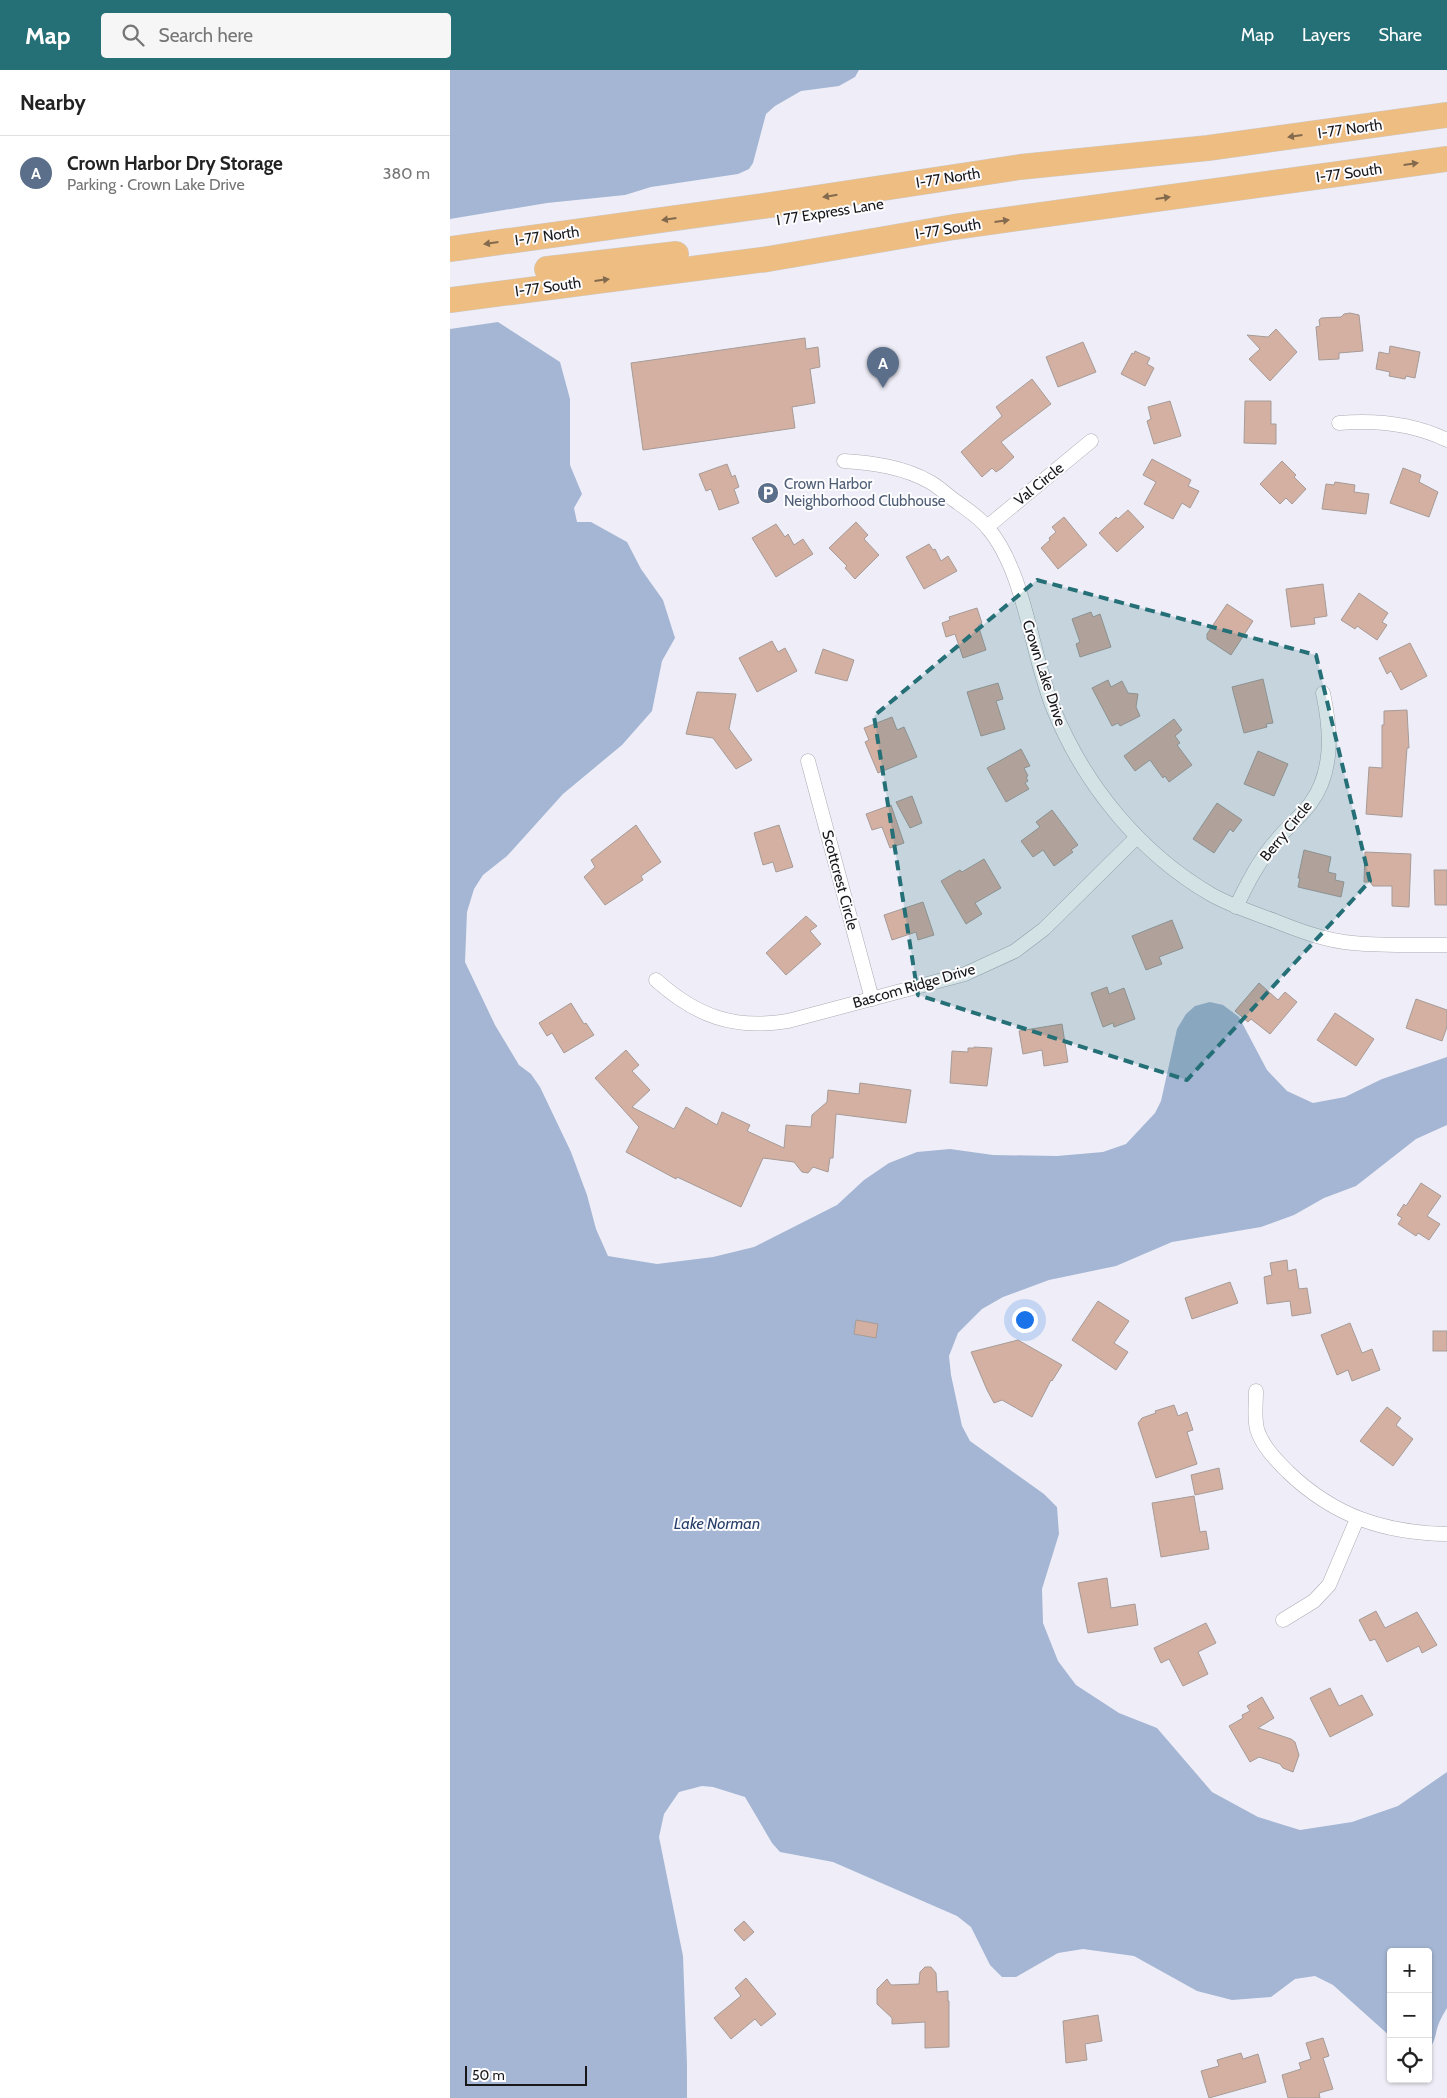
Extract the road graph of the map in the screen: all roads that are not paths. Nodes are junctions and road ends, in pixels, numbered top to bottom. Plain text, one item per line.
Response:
1 (1447, 116) edge
2 (1208, 148) junction
3 (1447, 159) edge
4 (954, 227) junction
5 (450, 249) edge
6 (450, 266) edge
7 (450, 283) edge
8 (450, 300) edge
9 (1339, 423) dead end
10 (1447, 440) edge
11 (1091, 441) dead end
12 (844, 460) dead end
13 (987, 527) junction
14 (1322, 693) dead end
15 (808, 761) dead end
16 (1137, 837) junction
17 (1236, 906) junction
18 (1447, 944) edge
19 (656, 980) dead end
20 (872, 999) junction
21 (1256, 1391) dead end
22 (1358, 1519) junction
23 (1447, 1534) edge
24 (1284, 1620) dead end

1 -> 2 highway, I-77 North
2 -> 5 highway, I-77 North
2 - 6 highway, I 77 Express Lane
4 -> 3 highway, I-77 South
4 - 7 highway, I 77 Express Lane
8 -> 4 highway, I-77 South
9 - 10 street
11 - 13 street, Val Circle
12 - 13 street, Crown Lake Drive
13 - 16 street, Crown Lake Drive
14 - 17 street, Berry Circle
15 - 20 street, Scottcrest Circle
16 - 17 street, Crown Lake Drive
16 - 20 street, Bascom Ridge Drive
17 - 18 street, Crown Lake Drive
19 - 20 street, Bascom Ridge Drive
21 - 22 street
22 - 23 street
22 - 24 street

